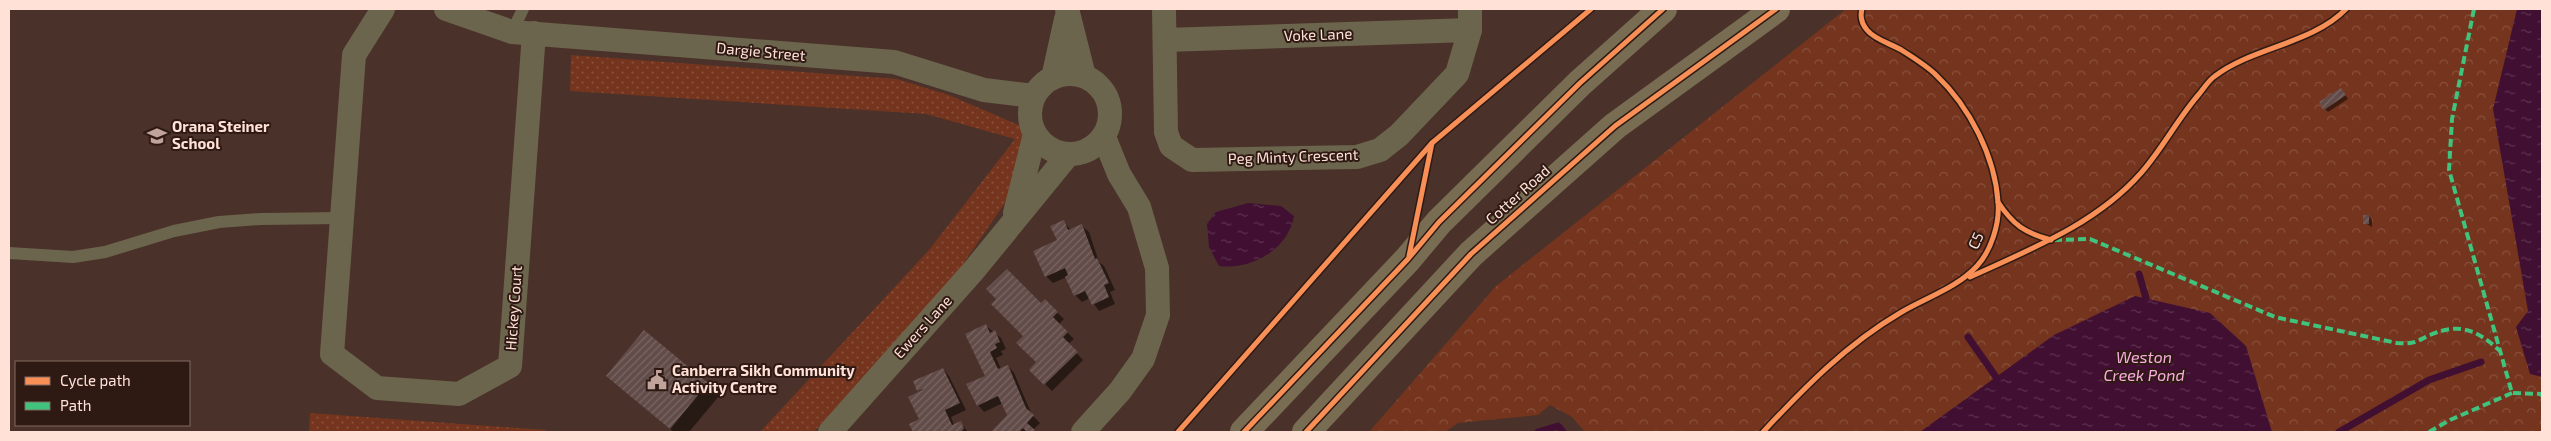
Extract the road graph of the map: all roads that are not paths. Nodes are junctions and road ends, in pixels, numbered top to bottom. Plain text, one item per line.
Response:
1 (383, 9) edge
2 (446, 9) edge
3 (523, 9) edge
4 (1164, 9) edge
5 (1662, 9) edge
6 (1776, 9) edge
7 (1067, 12) edge
8 (1470, 19) edge
9 (523, 32) junction
10 (1165, 40) junction
11 (1084, 76) junction
12 (1053, 78) junction
13 (1033, 115) junction
14 (1104, 137) junction
15 (1074, 154) junction
16 (1119, 174) junction
17 (342, 218) junction
18 (1014, 219) junction
19 (9, 253) edge
20 (830, 432) edge
21 (1083, 432) edge
22 (1244, 432) edge
23 (1306, 432) edge

1 - 17 street, Hickey Court
2 - 9 street
3 - 9 lane
4 - 10 street, Peg Minty Crescent
5 - 22 main road
6 - 23 main road, Cotter Road
7 - 11 street
7 - 12 street
8 - 10 street, Voke Lane
8 - 10 street, Peg Minty Crescent
9 - 13 street, Dargie Street
9 - 17 street, Hickey Court
11 - 12 street
11 - 14 street
12 - 13 street
13 - 15 street
13 - 18 street, Ewers Lane
14 - 15 street
14 - 16 street
15 - 16 street
15 - 18 street, Ewers Lane
16 - 21 street
17 - 19 lane
18 - 20 street, Ewers Lane

